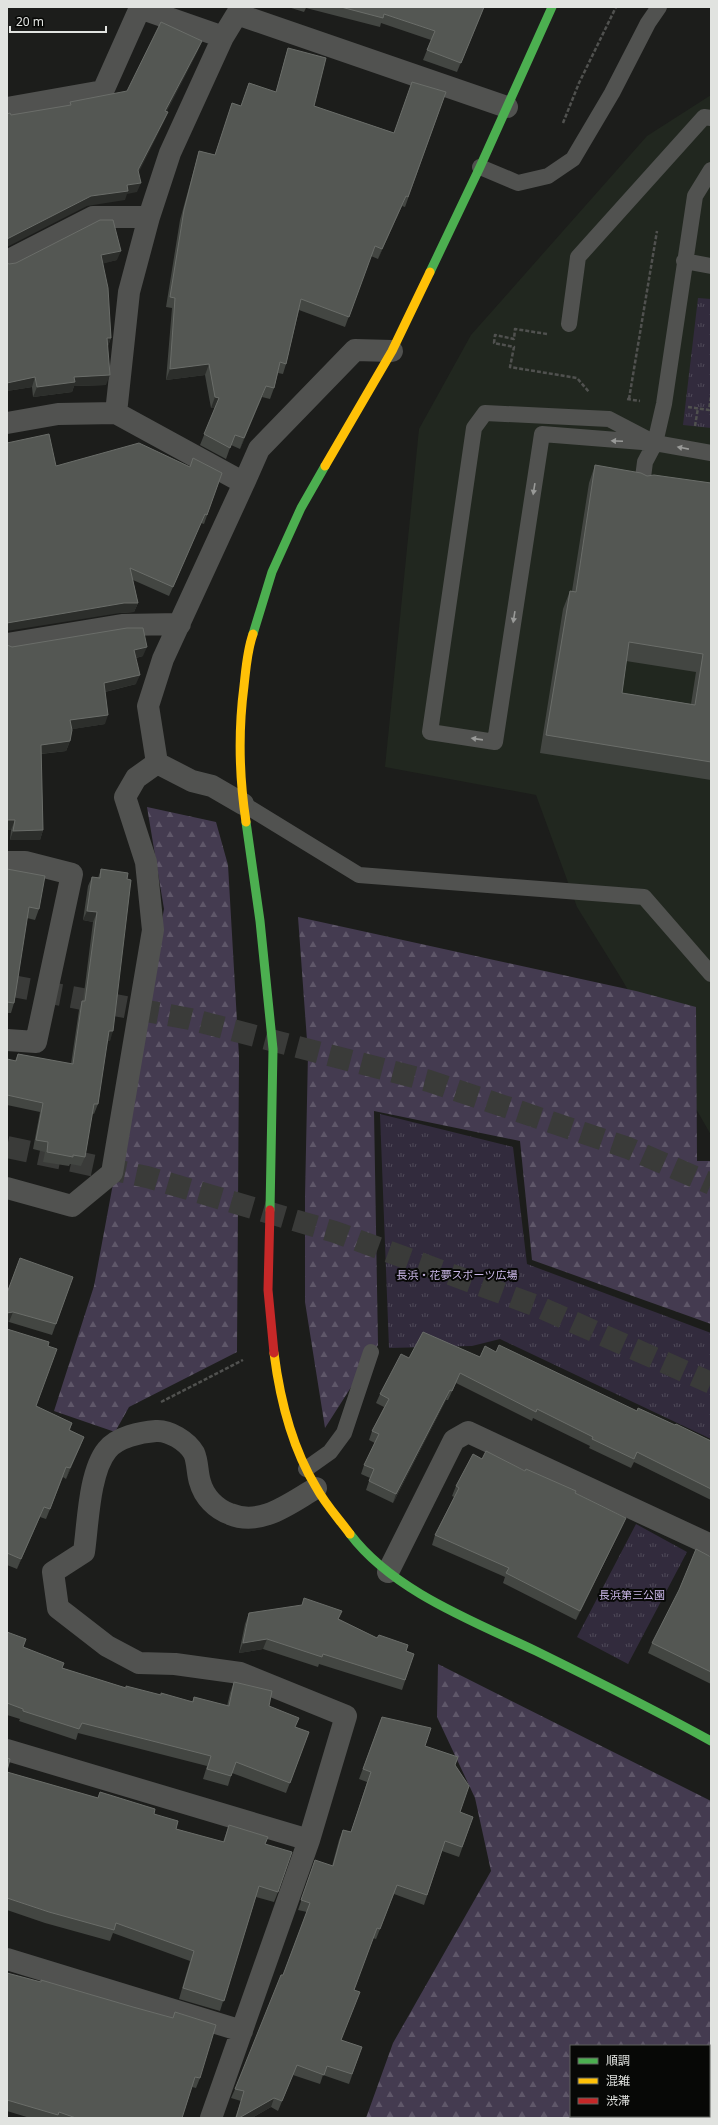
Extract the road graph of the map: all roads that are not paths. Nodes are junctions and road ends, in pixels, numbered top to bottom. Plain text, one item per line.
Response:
1 (552, 7) edge
2 (659, 7) edge
3 (223, 37) junction
4 (507, 107) junction
5 (7, 108) edge
6 (711, 118) edge
7 (480, 167) junction
8 (711, 170) edge
9 (150, 217) junction
10 (7, 261) edge
11 (684, 261) junction
12 (711, 266) edge
13 (569, 324) road end
14 (392, 351) junction
15 (116, 413) junction
16 (545, 416) junction
17 (7, 423) edge
18 (542, 434) junction
19 (655, 443) junction
20 (711, 453) edge
21 (244, 483) junction
22 (642, 485) edge
23 (180, 624) junction
24 (7, 644) edge
25 (157, 763) junction
26 (243, 804) junction
27 (7, 862) edge
28 (711, 974) edge
29 (7, 1040) edge
30 (7, 1188) edge
31 (372, 1352) dead end
32 (306, 1469) junction
33 (316, 1488) junction
34 (711, 1545) edge
35 (388, 1572) junction
36 (711, 1741) edge
37 (7, 1750) edge
38 (309, 1840) junction
39 (7, 1959) edge
40 (242, 2031) junction
41 (211, 2118) edge

1 - 4 street
2 - 7 lane
3 - 4 street
3 - 5 street
3 - 9 street
4 - 7 street
6 - 13 lane
7 - 14 street
8 - 11 lane
9 - 10 street
9 - 15 street
11 - 12 lane
11 - 19 lane
14 - 21 street
14 - 26 street
15 - 17 street
15 - 21 street
16 - 18 lane
18 -> 16 lane
16 - 19 lane
19 -> 18 lane
20 -> 19 lane
19 - 22 lane
21 - 23 street
23 - 24 street
23 - 25 street
25 - 26 street
25 - 30 street
26 - 28 lane
26 - 32 street
27 - 29 street
31 - 32 lane
32 - 33 street
33 - 35 street
33 - 38 street
34 - 35 street
35 - 36 street
37 - 38 street
38 - 40 street
39 - 40 street
40 - 41 street

